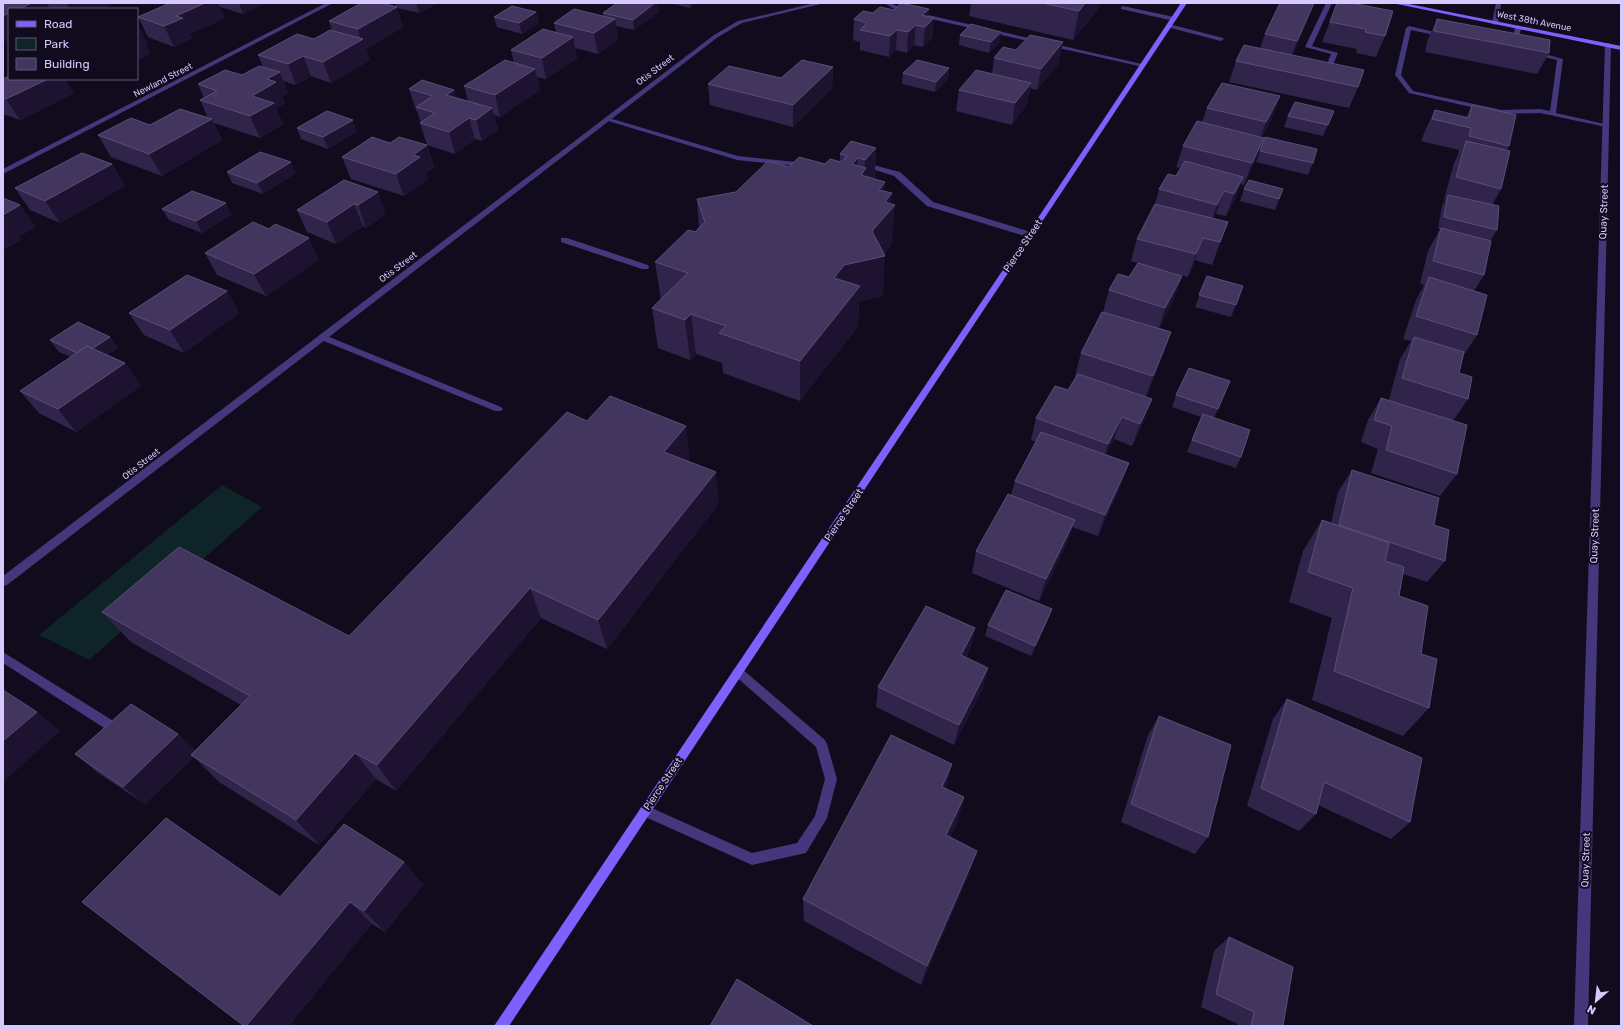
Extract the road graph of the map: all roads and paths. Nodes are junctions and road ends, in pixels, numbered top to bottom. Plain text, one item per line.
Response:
1 (330, 3) edge
2 (822, 3) edge
3 (887, 3) edge
4 (1184, 3) edge
5 (1329, 3) edge
6 (1395, 3) edge
7 (1498, 4) dead end
8 (1123, 8) dead end
9 (1171, 23) junction
10 (1495, 23) junction
11 (1518, 28) junction
12 (1454, 37) edge
13 (1221, 39) dead end
14 (1608, 45) junction
15 (1507, 48) edge
16 (1621, 48) edge
17 (1515, 49) junction
18 (1522, 51) edge
19 (1530, 52) edge
20 (1143, 65) junction
21 (1323, 80) edge
22 (1553, 114) junction
23 (607, 119) junction
24 (1606, 125) junction
25 (854, 164) edge
26 (814, 166) edge
27 (3, 172) edge
28 (1031, 234) junction
29 (564, 240) dead end
30 (645, 267) dead end
31 (322, 338) junction
32 (498, 409) dead end
33 (3, 582) edge
34 (3, 657) edge
35 (738, 672) junction
36 (131, 738) edge
37 (645, 811) junction
38 (501, 1026) edge
39 (1581, 1026) edge

1 - 27 street, Newland Street
2 - 23 street, Otis Street
3 - 20 street
4 - 9 street, Pierce Street
5 - 21 street
6 - 10 street, West 38th Avenue
7 - 10 street
8 - 9 street
9 - 13 street
9 - 20 street, Pierce Street
10 - 11 street, West 38th Avenue
11 - 14 street, West 38th Avenue
11 - 17 street
12 - 22 street
14 - 16 street, West 38th Avenue
14 - 24 street, Quay Street
15 - 17 street
17 - 18 street
19 - 22 street
20 - 28 street, Pierce Street
22 - 24 street
23 - 26 street
23 - 31 street, Otis Street
24 - 39 street, Quay Street
25 - 28 street
28 - 35 street, Pierce Street
29 - 30 street
31 - 32 street
31 - 33 street, Otis Street
34 - 36 street
35 - 37 street, Pierce Street
35 - 37 street
37 - 38 street, Pierce Street

